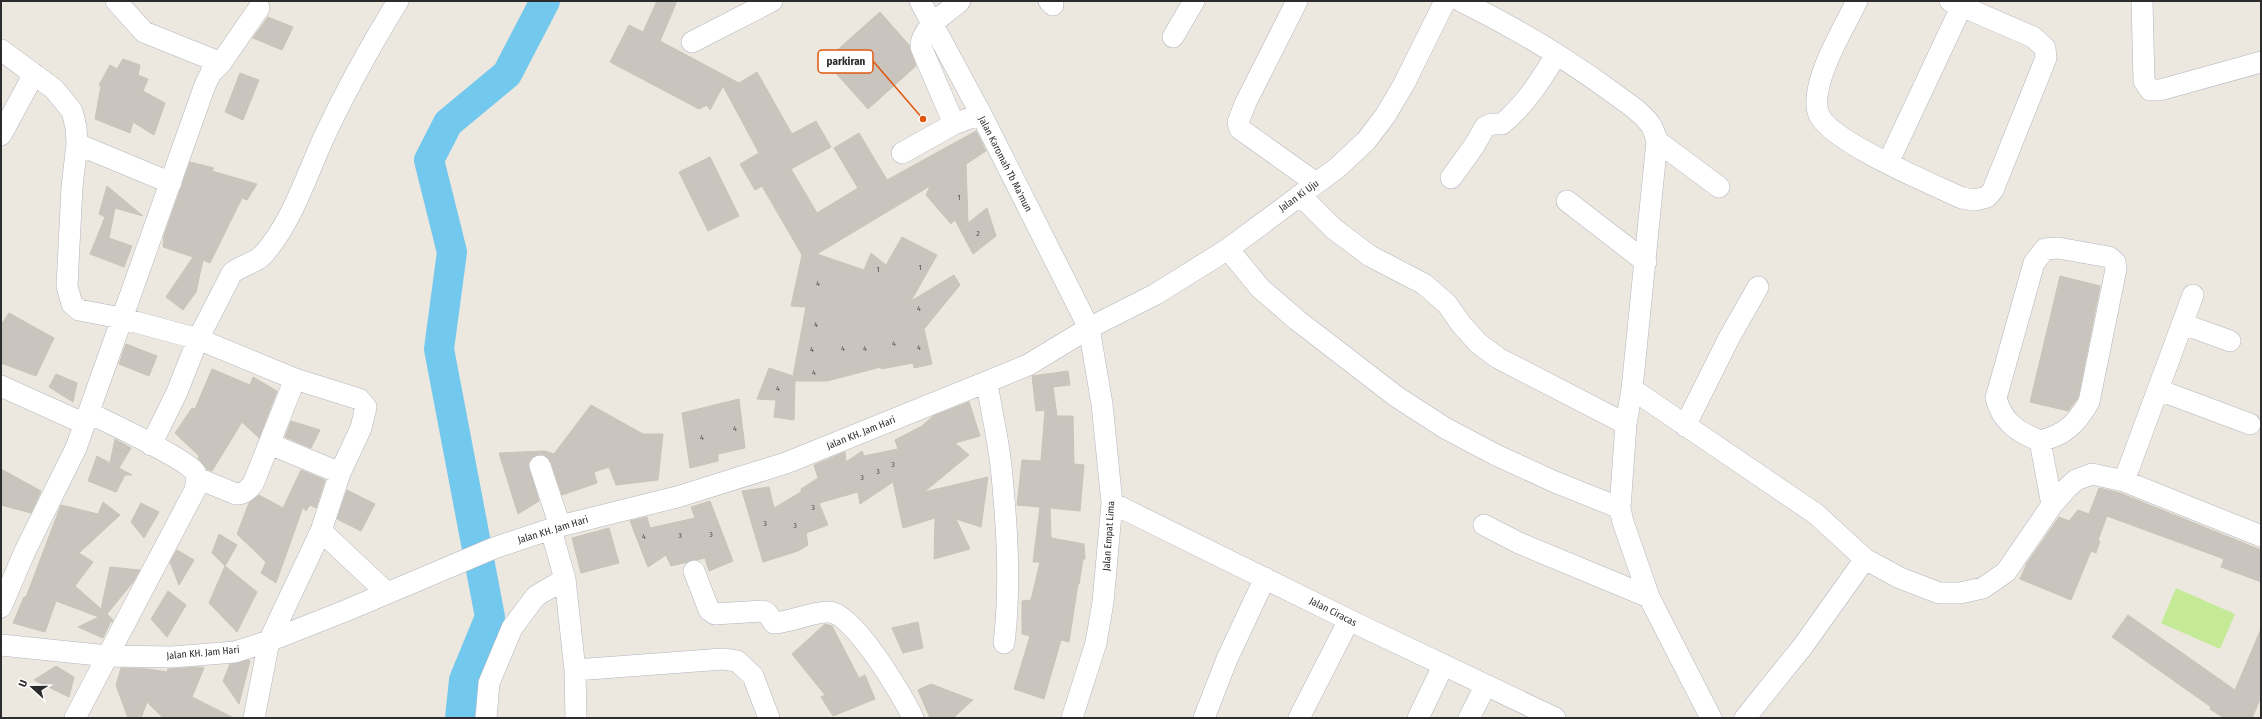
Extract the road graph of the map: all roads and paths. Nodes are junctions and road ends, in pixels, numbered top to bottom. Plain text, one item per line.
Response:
1 (116, 1) edge
2 (398, 1) edge
3 (772, 1) edge
4 (920, 1) edge
5 (960, 1) edge
6 (1194, 1) edge
7 (1298, 1) edge
8 (1445, 1) edge
9 (1461, 1) edge
10 (1857, 1) edge
11 (2142, 1) edge
12 (1959, 3) edge
13 (259, 8) dead end
14 (933, 25) junction
15 (1173, 37) dead end
16 (692, 42) dead end
17 (1, 50) edge
18 (1556, 55) junction
19 (2261, 62) edge
20 (221, 63) junction
21 (34, 74) junction
22 (981, 114) junction
23 (954, 124) junction
24 (1, 135) edge
25 (1657, 141) junction
26 (77, 144) junction
27 (902, 152) dead end
28 (1888, 163) junction
29 (1451, 178) dead end
30 (171, 183) junction
31 (1316, 183) junction
32 (1719, 187) dead end
33 (1300, 195) junction
34 (1567, 202) dead end
35 (1228, 249) junction
36 (1646, 262) junction
37 (1758, 287) dead end
38 (2193, 295) dead end
39 (121, 318) junction
40 (2184, 324) junction
41 (1089, 328) junction
42 (198, 339) junction
43 (2230, 341) dead end
44 (296, 379) junction
45 (987, 382) junction
46 (1, 386) edge
47 (1632, 389) junction
48 (2158, 390) junction
49 (87, 418) junction
50 (1626, 424) junction
51 (2250, 424) dead end
52 (1685, 426) junction
53 (2040, 441) junction
54 (270, 444) junction
55 (151, 445) junction
56 (540, 466) dead end
57 (340, 473) junction
58 (197, 478) junction
59 (2124, 481) junction
60 (1112, 503) junction
61 (2052, 506) junction
62 (1620, 508) junction
63 (1484, 525) dead end
64 (556, 528) junction
65 (321, 531) junction
66 (2261, 536) edge
67 (1865, 559) junction
68 (694, 571) dead end
69 (1265, 578) junction
70 (565, 579) junction
71 (392, 591) junction
72 (1649, 597) junction
73 (1, 607) edge
74 (1349, 620) junction
75 (269, 641) junction
76 (1004, 643) dead end
77 (1, 645) edge
78 (108, 656) junction
79 (1443, 666) junction
80 (575, 670) junction
81 (1486, 685) junction
82 (1079, 716) edge
83 (75, 718) edge
84 (254, 718) edge
85 (486, 718) edge
86 (576, 718) edge
87 (769, 718) edge
88 (913, 718) edge
89 (1204, 718) edge
90 (1299, 718) edge
91 (1418, 718) edge
92 (1469, 718) edge
93 (1555, 718) edge
94 (1711, 718) edge
95 (1745, 718) edge

1 - 20 street
2 - 42 street
3 - 16 street
4 - 14 street, Jalan Karomah Tb Ma'mun
5 - 14 street
6 - 15 street
7 - 31 street
8 - 31 street, Jalan Ki Uju
9 - 18 street
10 - 28 street
11 - 19 street
12 - 28 street
12 - 28 street
13 - 20 street
14 - 22 street, Jalan Karomah Tb Ma'mun
14 - 23 street
17 - 21 street
18 - 25 street
18 - 29 street
20 - 30 street
21 - 24 street
21 - 26 street
22 - 23 street
22 - 41 street, Jalan Karomah Tb Ma'mun
23 - 27 street
25 - 32 street
25 - 36 street
26 - 30 street
26 - 39 street
30 - 39 street
31 - 33 street, Jalan Ki Uju
33 - 35 street, Jalan Ki Uju
33 - 50 street
34 - 36 street
35 - 41 street, Jalan Ki Uju
35 - 62 street
36 - 47 street
37 - 52 street
38 - 40 street
39 - 42 street
39 - 49 street
40 - 43 street
40 - 48 street
41 - 45 street, Jalan KH. Jam Hari
41 - 60 street, Jalan Empat Lima
42 - 44 street
42 - 55 street
44 - 54 street
44 - 57 street
45 - 64 street, Jalan KH. Jam Hari
45 - 76 street
46 - 49 street
47 - 50 street
47 - 52 street
48 - 51 street
48 - 59 street
49 - 55 street
49 - 73 street
50 - 62 street
52 - 67 street
53 - 53 street
53 - 61 street
54 - 57 street
54 - 58 street
55 - 58 street
56 - 64 street
57 - 65 street
58 - 78 street
59 - 61 street
59 - 66 street
60 - 69 street, Jalan Ciracas
60 - 82 street, Jalan Empat Lima
61 - 67 street
62 - 72 street
63 - 72 street
64 - 70 street
64 - 71 street, Jalan KH. Jam Hari
65 - 71 street
65 - 75 street
67 - 95 street
68 - 88 street
69 - 74 street, Jalan Ciracas
69 - 89 street
70 - 80 street
70 - 85 street
71 - 75 street, Jalan KH. Jam Hari
72 - 94 street
74 - 79 street, Jalan Ciracas
74 - 90 street
75 - 78 street, Jalan KH. Jam Hari
75 - 84 street
77 - 78 street, Jalan KH. Jam Hari
78 - 83 street
79 - 81 street, Jalan Ciracas
79 - 91 street
80 - 86 street
80 - 87 street
81 - 92 street
81 - 93 street, Jalan Ciracas

